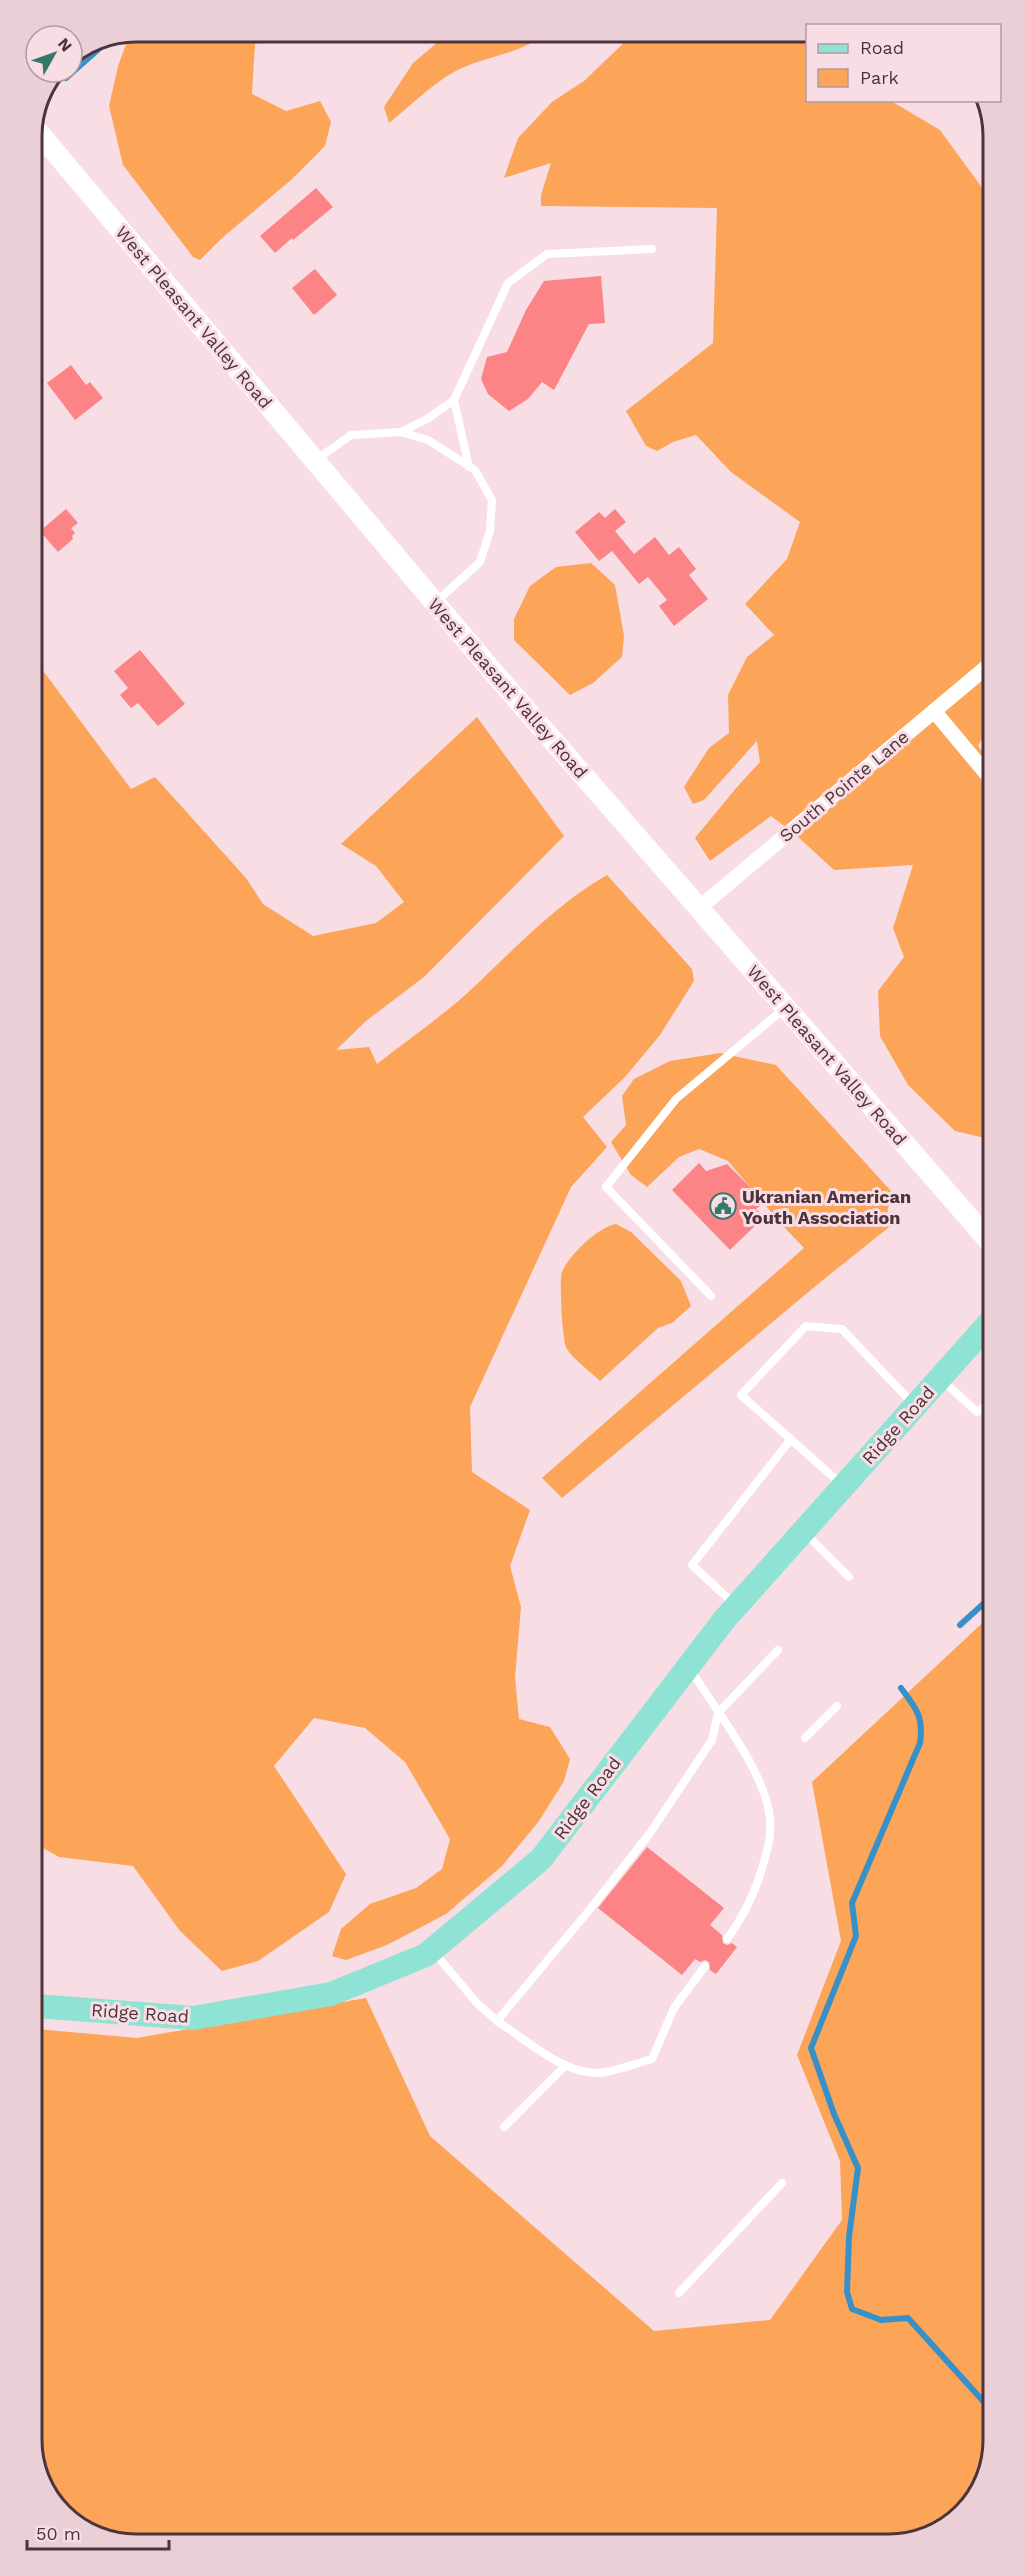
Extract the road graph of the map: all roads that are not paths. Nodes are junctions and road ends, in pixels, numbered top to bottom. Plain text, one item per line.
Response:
1 (42, 137) edge
2 (652, 249) dead end
3 (454, 400) junction
4 (401, 432) junction
5 (315, 461) junction
6 (469, 467) junction
7 (435, 603) junction
8 (983, 670) edge
9 (934, 711) junction
10 (983, 770) edge
11 (699, 908) junction
12 (786, 1007) junction
13 (983, 1234) edge
14 (711, 1296) dead end
15 (983, 1330) edge
16 (940, 1377) junction
17 (915, 1406) junction
18 (983, 1408) edge
19 (791, 1439) junction
20 (843, 1486) junction
21 (803, 1531) junction
22 (849, 1577) dead end
23 (736, 1606) junction
24 (778, 1650) dead end
25 (688, 1666) junction
26 (837, 1706) dead end
27 (718, 1713) junction
28 (805, 1738) dead end
29 (727, 1939) dead end
30 (432, 1950) junction
31 (705, 1966) dead end
32 (42, 2006) edge
33 (497, 2021) junction
34 (564, 2066) junction
35 (504, 2127) dead end
36 (782, 2183) dead end
37 (679, 2293) dead end

1 - 5 main road, West Pleasant Valley Road
2 - 3 lane
3 - 4 lane
3 - 6 lane
4 - 5 lane
4 - 6 lane
5 - 7 main road, West Pleasant Valley Road
6 - 7 lane
7 - 11 main road, West Pleasant Valley Road
8 - 9 street, South Pointe Lane
9 - 10 street
9 - 11 street, South Pointe Lane
11 - 12 main road, West Pleasant Valley Road
12 - 13 main road, West Pleasant Valley Road
12 - 14 lane
15 - 16 main road, Ridge Road
16 - 17 main road, Ridge Road
16 - 18 lane
17 - 19 lane
17 - 20 main road, Ridge Road
19 - 20 lane
19 - 23 lane
20 - 21 main road, Ridge Road
21 - 22 lane
21 - 23 main road, Ridge Road
23 - 25 main road, Ridge Road
24 - 27 lane
25 - 27 lane
25 - 30 main road, Ridge Road
26 - 28 lane
27 - 29 lane
27 - 33 lane
30 - 32 main road, Ridge Road
30 - 33 lane
31 - 34 lane
33 - 34 lane
34 - 35 lane
36 - 37 lane

